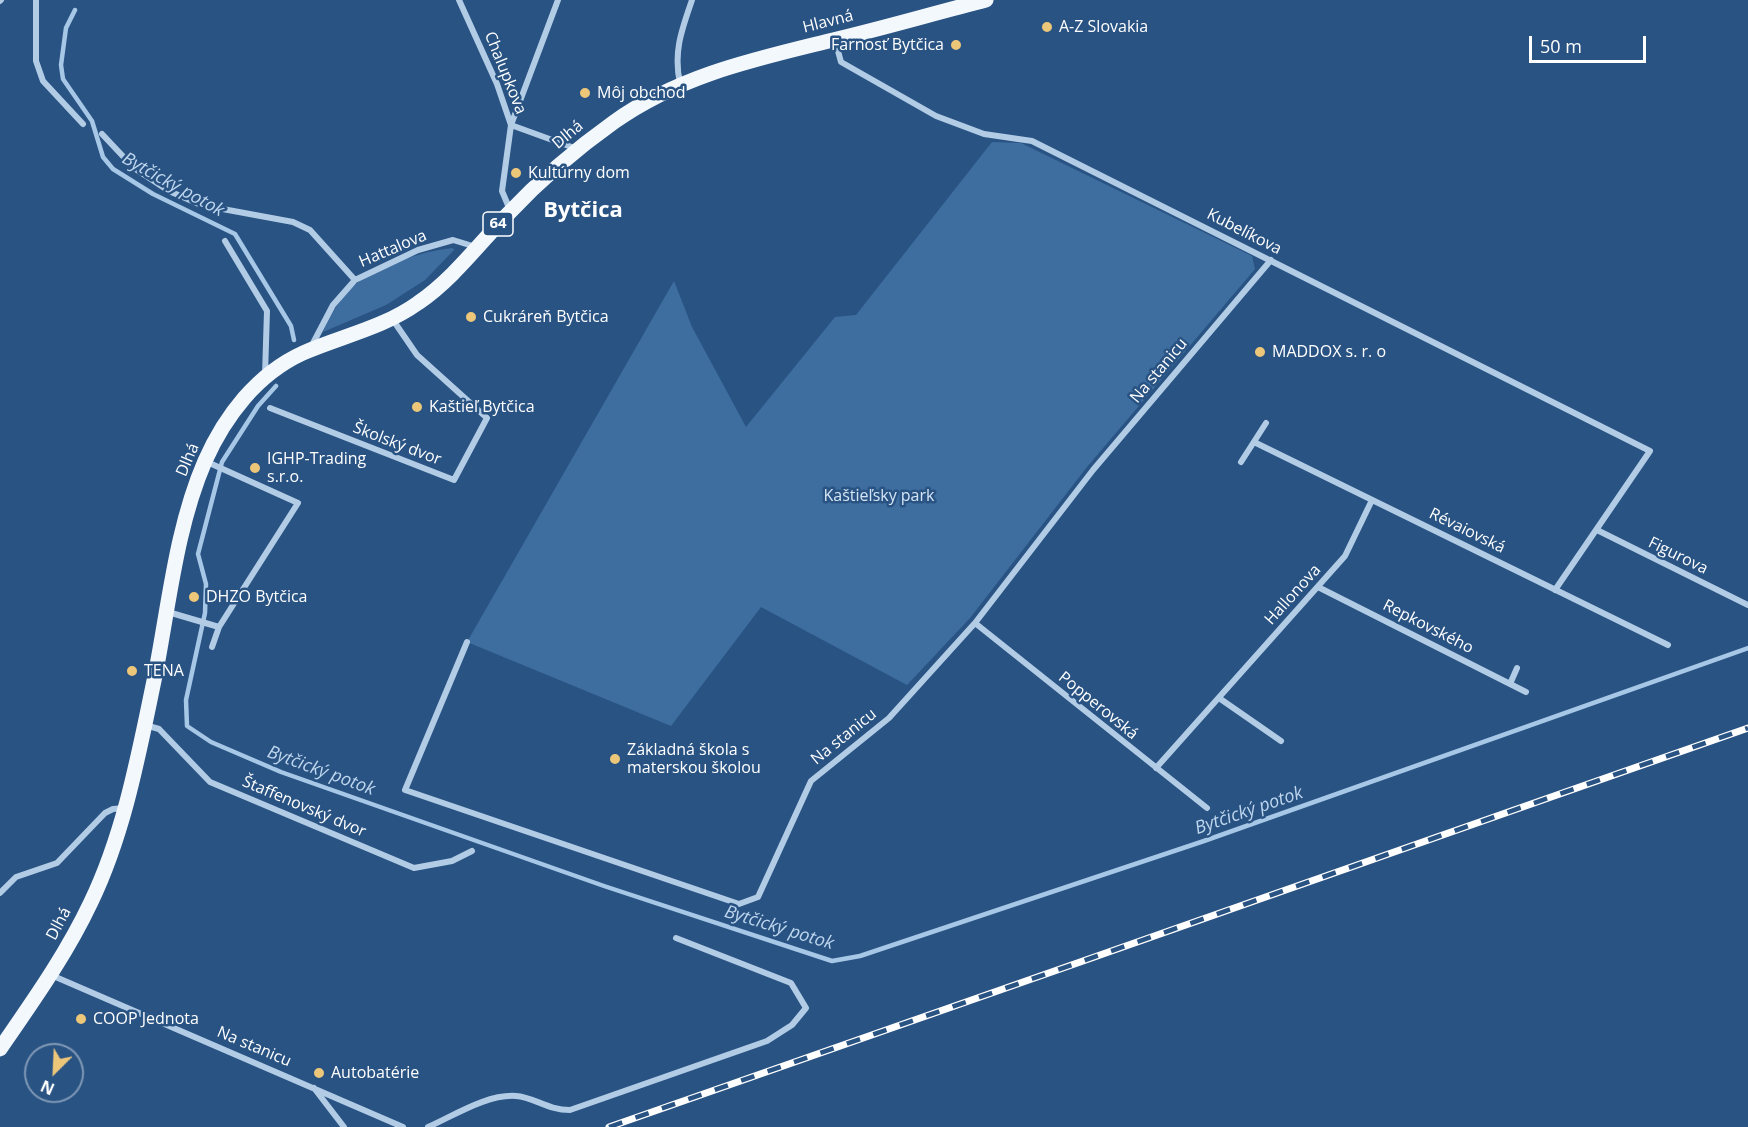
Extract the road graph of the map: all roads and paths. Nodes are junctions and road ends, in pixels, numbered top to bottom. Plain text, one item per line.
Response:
1 (36, 0) edge
2 (459, 0) edge
3 (558, 0) edge
4 (692, 0) edge
5 (986, 0) edge
6 (835, 40) junction
7 (681, 84) junction
8 (83, 124) dead end
9 (511, 126) junction
10 (102, 134) dead end
11 (578, 150) junction
12 (511, 211) junction
13 (225, 241) dead end
14 (477, 247) junction
15 (1271, 260) junction
16 (355, 280) junction
17 (392, 319) junction
18 (310, 350) junction
19 (265, 375) junction
20 (270, 408) dead end
21 (1266, 423) dead end
22 (1254, 442) junction
23 (1241, 462) dead end
24 (211, 464) junction
25 (1372, 500) junction
26 (1597, 530) junction
27 (1318, 587) junction
28 (1555, 590) junction
29 (1748, 605) edge
30 (168, 612) junction
31 (975, 623) junction
32 (219, 627) junction
33 (467, 642) dead end
34 (1668, 645) dead end
35 (212, 647) dead end
36 (1517, 668) dead end
37 (1510, 684) junction
38 (1526, 692) dead end
39 (1219, 698) junction
40 (145, 725) junction
41 (1281, 741) dead end
42 (1156, 768) junction
43 (125, 807) junction
44 (1206, 808) dead end
45 (471, 851) dead end
46 (0, 893) edge
47 (676, 938) dead end
48 (51, 975) junction
49 (0, 1049) edge
50 (314, 1087) junction
51 (344, 1127) edge
52 (402, 1127) edge
53 (429, 1127) edge

1 - 8 street
2 - 9 street, Chalupkova
3 - 9 street
4 - 7 street
5 - 6 main road, Hlavná / 64
6 - 7 main road, Hlavná / 64
6 - 15 street, Kubelíkova
7 - 11 main road, Dlhá / 64
9 - 11 street, Chalupkova
9 - 12 street
10 - 16 street, Hattalova
11 - 12 main road, Dlhá / 64
12 - 14 main road, Dlhá / 64
13 - 19 street
14 - 16 street, Hattalova
14 - 17 main road, Dlhá / 64
15 - 26 street, Kubelíkova
15 - 31 street, Na stanicu
16 - 18 street, Hattalova
17 - 18 main road, Dlhá / 64
17 - 20 street, Školský dvor
18 - 19 main road, Dlhá / 64
19 - 24 main road, Dlhá / 64
21 - 22 street
22 - 23 street
22 - 25 street, Révaiovská
24 - 30 main road, Dlhá / 64
24 - 32 street
25 - 27 street, Hallonova
25 - 28 street, Révaiovská
26 - 28 street
26 - 29 street, Figurova
27 - 37 street, Repkovského
27 - 39 street, Hallonova
28 - 34 street, Révaiovská
30 - 32 street
30 - 40 main road, Dlhá / 64
31 - 33 street, Na stanicu
31 - 42 street, Popperovská
32 - 35 street
36 - 37 street
37 - 38 street, Repkovského
39 - 41 street
39 - 42 street, Hallonova
40 - 43 main road, Dlhá / 64
40 - 45 street, Štaffenovský dvor
42 - 44 street, Popperovská
43 - 46 street
43 - 48 main road, Dlhá / 64
47 - 53 street
48 - 49 main road, Dlhá / 64
48 - 50 street, Na stanicu
50 - 51 street
50 - 52 street, Na stanicu

